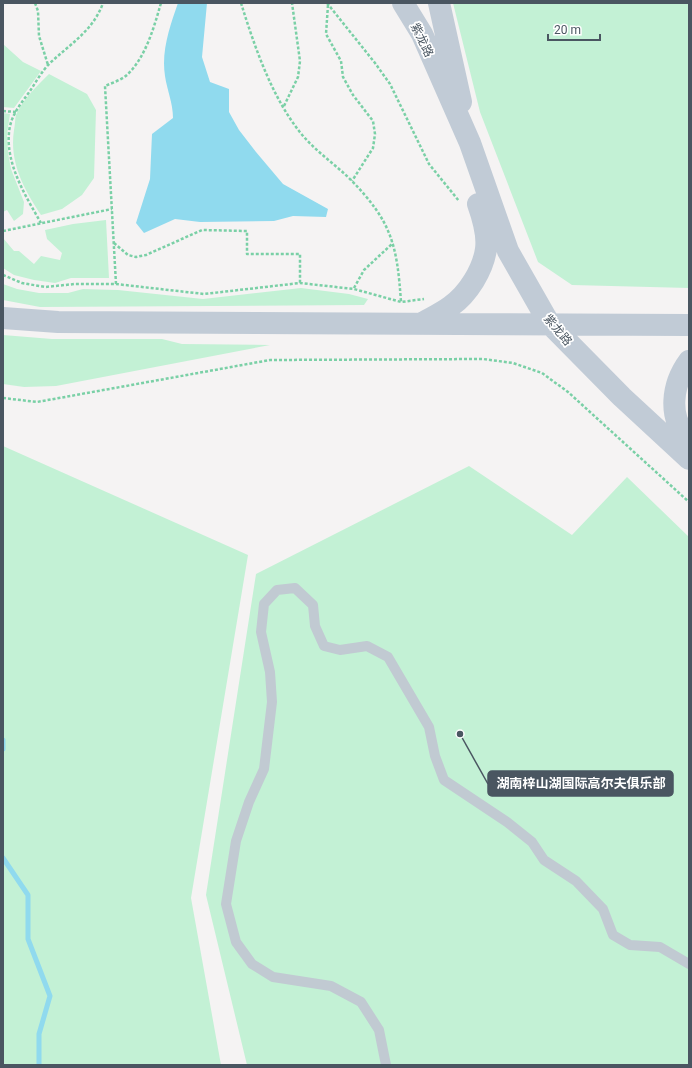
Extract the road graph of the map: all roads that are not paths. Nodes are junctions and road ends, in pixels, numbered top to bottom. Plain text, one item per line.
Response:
1 (403, 3) edge
2 (439, 3) edge
3 (446, 91) junction
4 (470, 143) junction
5 (3, 318) edge
6 (413, 323) junction
7 (549, 323) junction
8 (689, 325) edge
9 (689, 362) edge
10 (689, 439) edge
11 (689, 459) edge
12 (689, 964) edge
13 (386, 1065) edge

1 - 3 street, 紫龙路
2 - 4 street, 紫龙路
3 - 4 street, 紫龙路
3 - 6 street
4 - 7 street, 紫龙路
5 - 6 street
6 - 7 street
7 - 8 street
7 - 11 street, 紫龙路
9 - 10 street
12 - 13 lane

